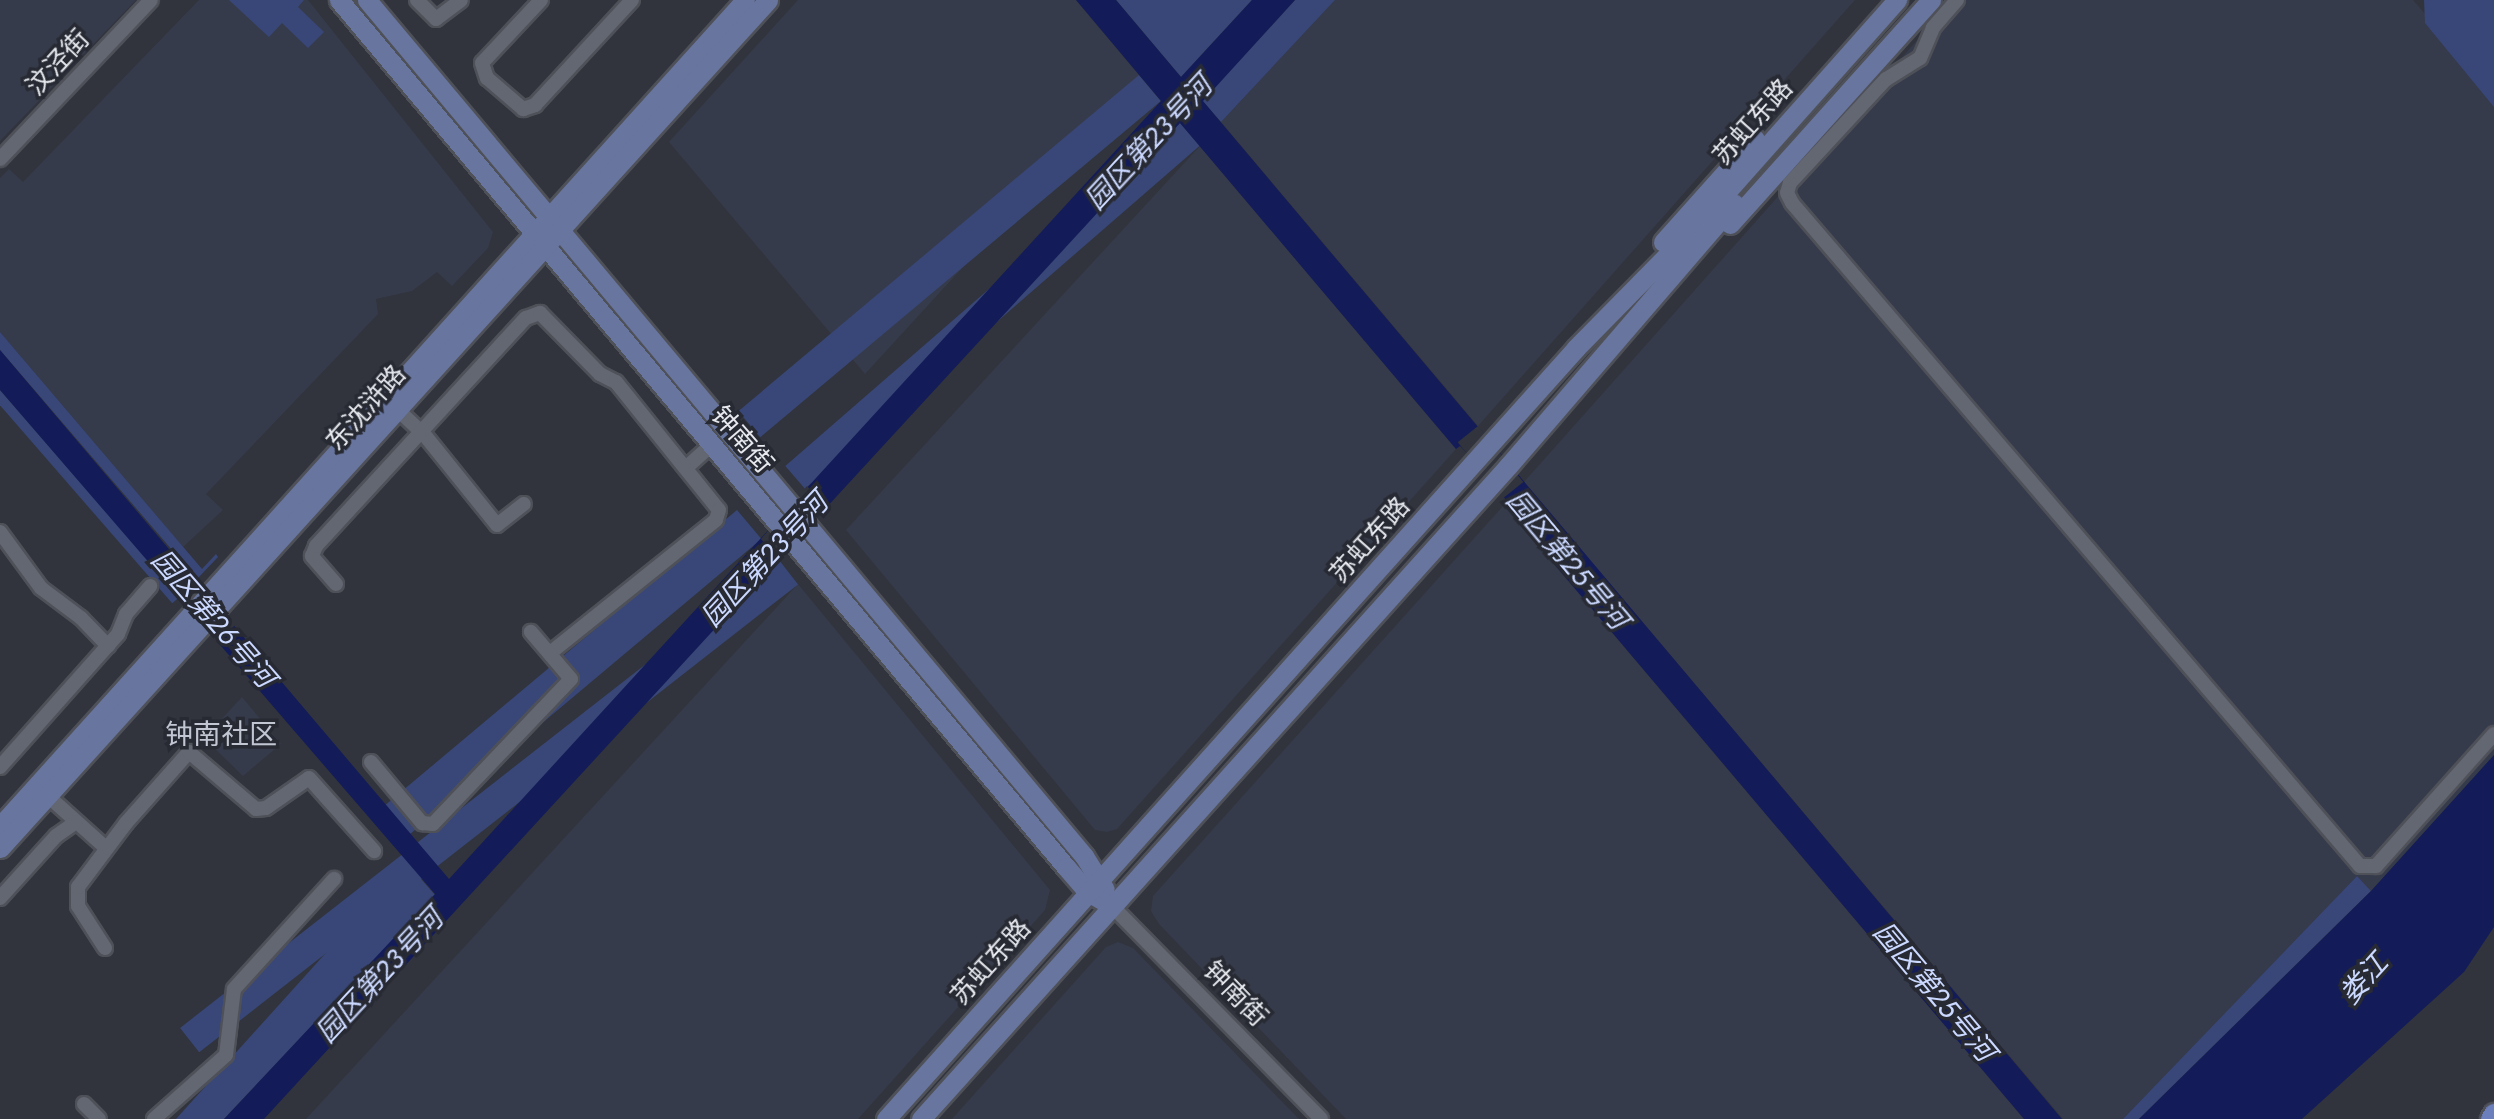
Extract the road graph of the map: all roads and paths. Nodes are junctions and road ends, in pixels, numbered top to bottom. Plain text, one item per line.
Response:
1 (151, 0) edge
2 (339, 0) edge
3 (367, 0) edge
4 (417, 0) edge
5 (461, 0) edge
6 (541, 0) edge
7 (632, 0) edge
8 (745, 0) edge
9 (768, 0) edge
10 (1880, 0) edge
11 (1897, 0) edge
12 (1912, 0) edge
13 (1931, 0) edge
14 (1957, 0) edge
15 (0, 159) edge
16 (554, 225) junction
17 (539, 243) junction
18 (1688, 262) junction
19 (1576, 348) junction
20 (399, 411) junction
21 (423, 433) junction
22 (711, 445) junction
23 (688, 466) junction
24 (524, 504) dead end
25 (0, 531) edge
26 (336, 583) dead end
27 (150, 586) dead end
28 (215, 601) junction
29 (198, 620) junction
30 (531, 632) dead end
31 (108, 646) junction
32 (550, 653) junction
33 (2494, 733) edge
34 (371, 762) dead end
35 (0, 767) edge
36 (48, 796) junction
37 (76, 822) junction
38 (0, 826) edge
39 (0, 848) edge
40 (106, 848) junction
41 (374, 851) dead end
42 (1101, 877) junction
43 (334, 879) dead end
44 (1088, 892) junction
45 (0, 898) edge
46 (1112, 906) junction
47 (106, 948) dead end
48 (84, 1104) dead end
49 (2494, 1114) edge
50 (100, 1119) edge
51 (154, 1119) edge
52 (886, 1119) edge
53 (921, 1119) edge
54 (1321, 1119) edge
55 (2491, 1119) edge

1 - 15 street, 汶泾街
2 - 17 main road, 钟南街
3 - 16 main road, 钟南街
4 - 5 street
6 - 7 street
8 - 16 main road, 东沈浒路
9 - 16 main road, 东沈浒路
10 - 19 main road
11 - 19 main road, 苏虹东路
12 - 18 main road, 苏虹东路
13 - 18 main road
14 - 33 street
16 - 17 main road, 东沈浒路
16 - 42 main road, 钟南街
17 - 20 main road, 东沈浒路
17 - 22 main road, 钟南街
17 - 28 main road, 东沈浒路
18 - 46 main road, 苏虹东路
19 - 42 main road, 苏虹东路
20 - 21 street
20 - 28 main road, 东沈浒路
21 - 23 street
21 - 24 street
21 - 26 street
22 - 23 street
22 - 44 main road, 钟南街
23 - 32 street
25 - 31 street
27 - 31 street
28 - 29 main road, 东沈浒路
29 - 36 main road, 东沈浒路
29 - 38 main road, 东沈浒路
30 - 32 street
31 - 35 street
32 - 34 street
36 - 37 street
36 - 39 main road, 东沈浒路
37 - 40 street
37 - 45 street
40 - 41 street
40 - 47 street
42 - 44 main road, 苏虹东路
42 - 46 main road, 钟南街
43 - 51 street
44 - 46 main road, 钟南街
44 - 52 main road, 苏虹东路
46 - 53 main road, 苏虹东路
46 - 54 street, 钟南街
48 - 50 street
49 - 55 highway

